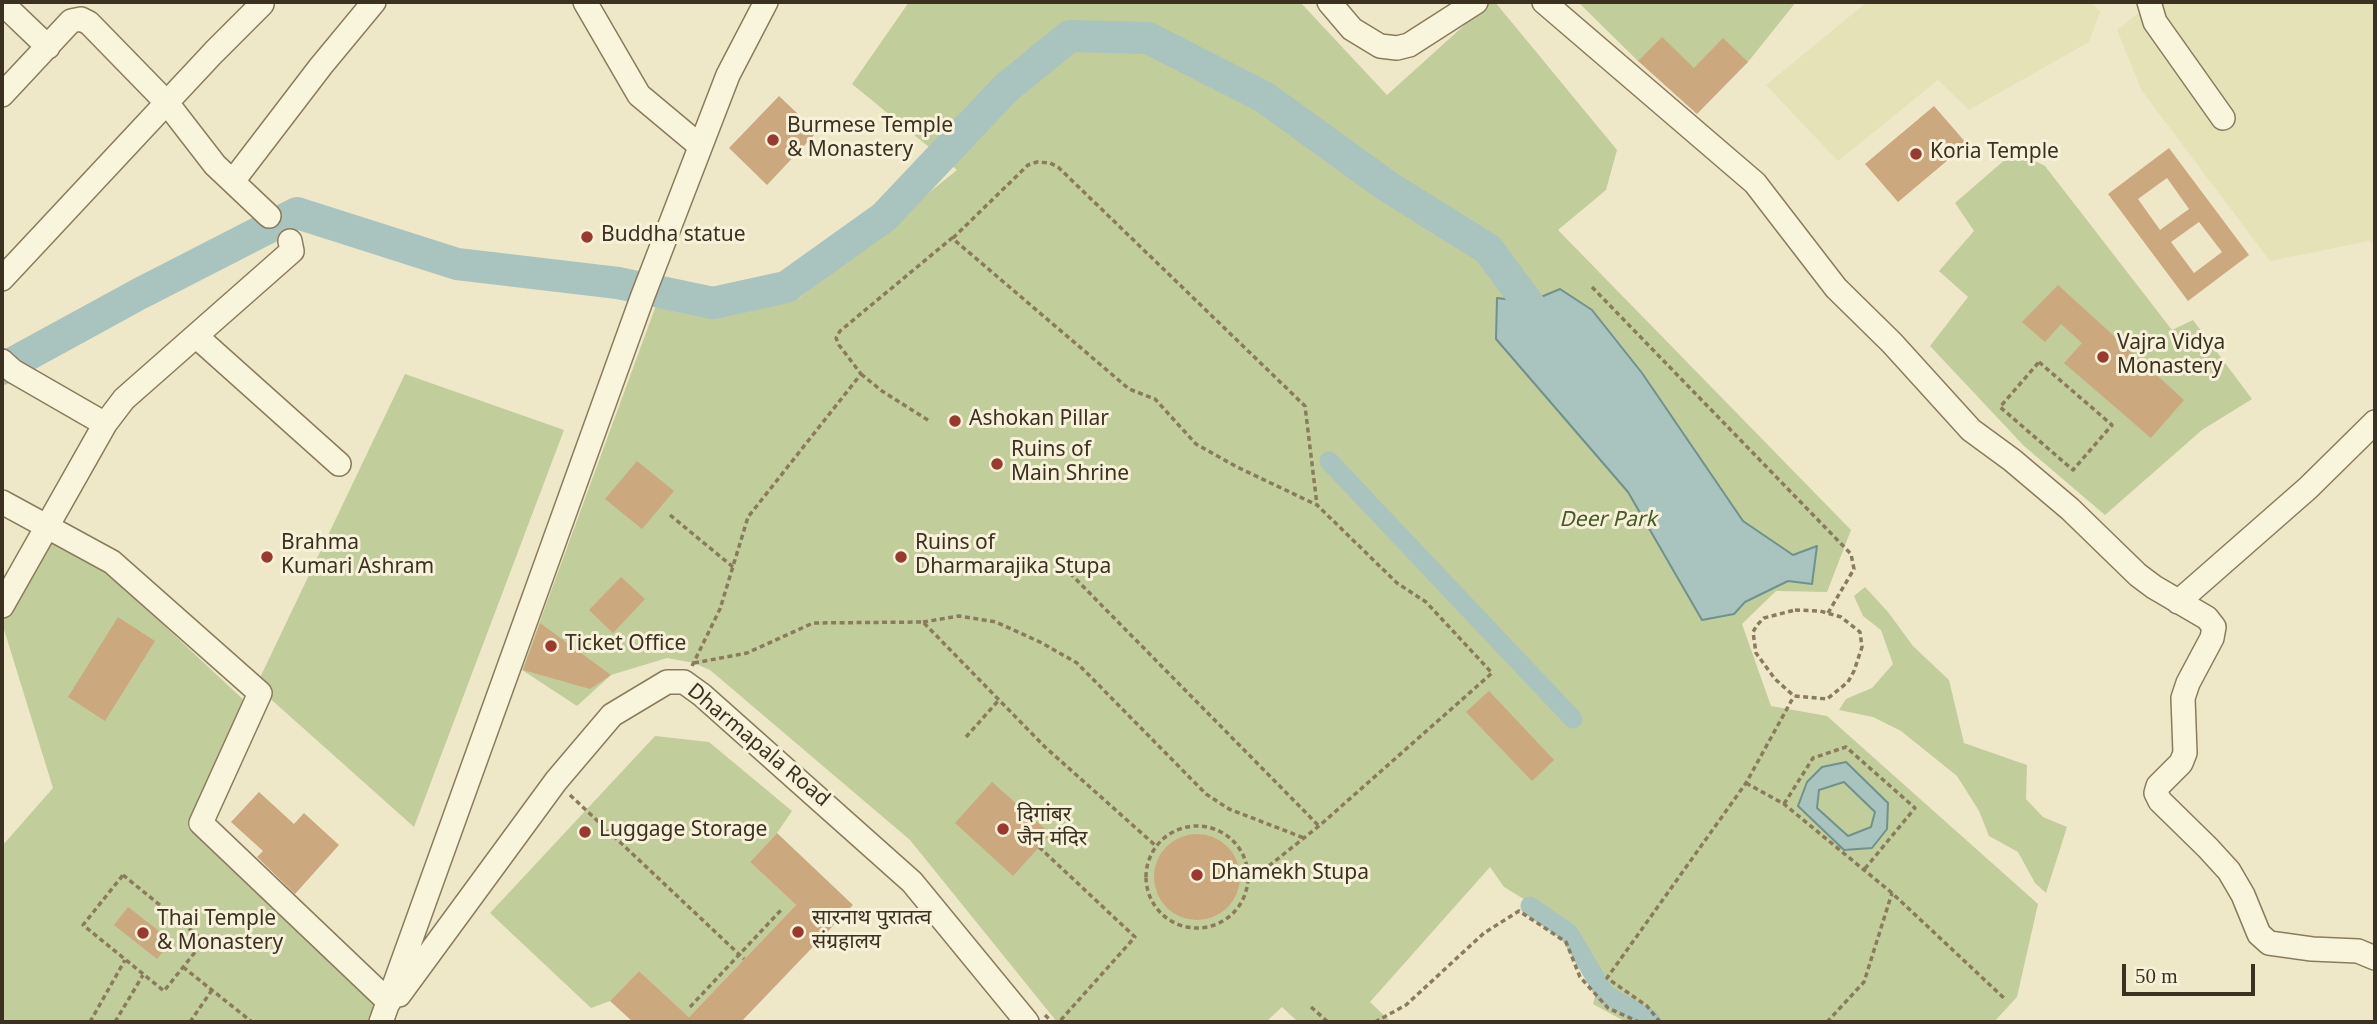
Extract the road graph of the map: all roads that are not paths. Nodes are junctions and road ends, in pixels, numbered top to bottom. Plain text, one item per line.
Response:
1 (260, 2) edge
2 (374, 2) edge
3 (585, 2) edge
4 (766, 2) edge
5 (1329, 2) edge
6 (1476, 2) edge
7 (1544, 2) edge
8 (2149, 2) edge
9 (2, 3) edge
10 (48, 47) junction
11 (2, 95) edge
12 (167, 103) junction
13 (2223, 118) dead end
14 (700, 146) junction
15 (233, 181) junction
16 (269, 216) dead end
17 (290, 241) dead end
18 (2, 279) edge
19 (196, 336) junction
20 (8, 366) edge
21 (2375, 422) edge
22 (105, 424) junction
23 (339, 464) dead end
24 (2, 502) edge
25 (48, 526) junction
26 (2178, 602) junction
27 (2, 606) edge
28 (2375, 958) edge
29 (385, 1013) edge
30 (1027, 1022) edge

1 - 12 street
2 - 15 street
3 - 14 street
4 - 14 street
5 - 6 street
7 - 26 street
8 - 13 street
9 - 10 street
10 - 11 street
10 - 12 street
12 - 15 street
12 - 18 street
14 - 29 street
15 - 16 street
17 - 19 street
19 - 22 street
19 - 23 street
20 - 22 street
21 - 26 street
22 - 25 street
24 - 25 street
25 - 27 street
25 - 29 street
26 - 28 street
29 - 30 street, Dharmapala Road

